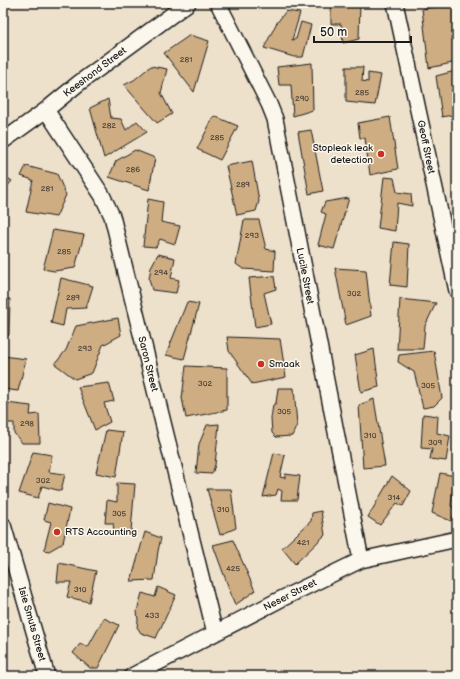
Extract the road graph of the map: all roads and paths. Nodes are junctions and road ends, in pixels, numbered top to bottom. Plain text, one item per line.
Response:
1 (188, 3) edge
2 (218, 3) edge
3 (395, 3) edge
4 (46, 110) junction
5 (3, 140) edge
6 (457, 291) edge
7 (3, 525) edge
8 (457, 539) edge
9 (361, 560) junction
10 (215, 633) junction
11 (47, 676) edge
12 (132, 676) edge

1 - 4 street, Keeshond Street
2 - 9 street, Lucile Street
3 - 6 street, Geoff Street
4 - 5 street, Keeshond Street
4 - 10 street, Saron Street
7 - 11 street, Isie Smuts Street
8 - 9 street, Neser Street
9 - 10 street, Neser Street
10 - 12 street, Neser Street

